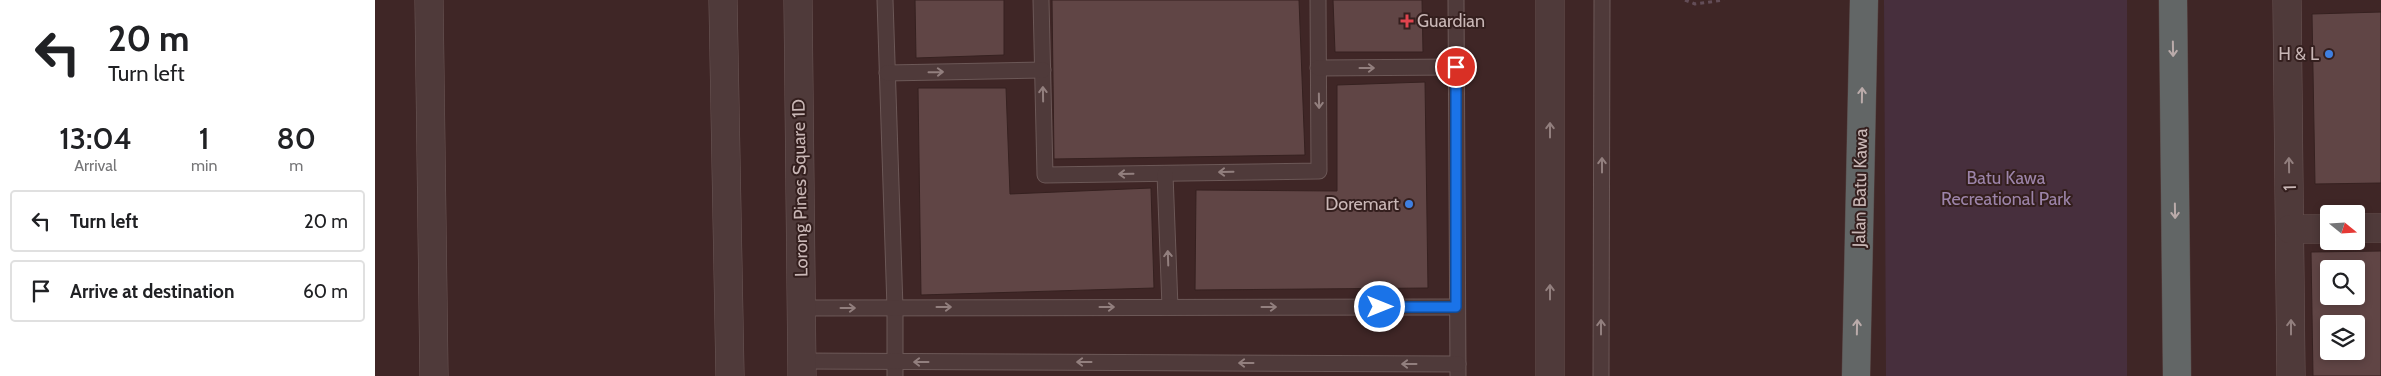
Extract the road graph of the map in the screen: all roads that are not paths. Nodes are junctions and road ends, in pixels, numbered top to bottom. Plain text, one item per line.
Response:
1 (429, 0) edge
2 (723, 0) edge
3 (798, 0) edge
4 (885, 0) edge
5 (1041, 0) edge
6 (1317, 0) edge
7 (1456, 0) edge
8 (1550, 0) edge
9 (1602, 0) edge
10 (1864, 0) edge
11 (2173, 0) edge
12 (2287, 0) edge
13 (1456, 67) junction
14 (1318, 68) junction
15 (1043, 70) junction
16 (887, 72) junction
17 (1165, 174) junction
18 (2365, 228) edge
19 (2381, 228) edge
20 (2290, 229) junction
21 (2320, 229) edge
22 (1170, 307) junction
23 (1456, 307) junction
24 (801, 308) junction
25 (895, 308) junction
26 (802, 368) edge
27 (895, 369) edge
28 (1170, 369) edge
29 (1458, 370) edge
30 (434, 376) edge
31 (730, 376) edge
32 (1550, 376) edge
33 (1601, 376) edge
34 (1856, 376) edge
35 (2177, 376) edge
36 (2291, 376) edge

1 - 30 street
2 - 31 street
3 - 24 street, Lorong Pines Square 1D
4 - 16 lane
5 - 15 lane
6 - 14 lane
7 - 13 lane
32 -> 8 street
33 -> 9 lane
34 -> 10 highway, Jalan Batu Kawa
11 -> 35 highway
20 -> 12 street, 1
14 -> 13 lane
13 - 23 lane
14 -> 17 lane
16 -> 15 lane
17 -> 15 lane
16 - 25 lane
22 -> 17 lane
18 - 19 street
20 - 21 street
36 -> 20 street, 1
22 -> 23 lane
25 -> 22 lane
23 - 29 lane
24 -> 25 lane
24 - 26 street, Lorong Pines Square 1D
25 - 27 lane
26 - 27 lane
28 -> 27 lane
29 -> 28 lane

